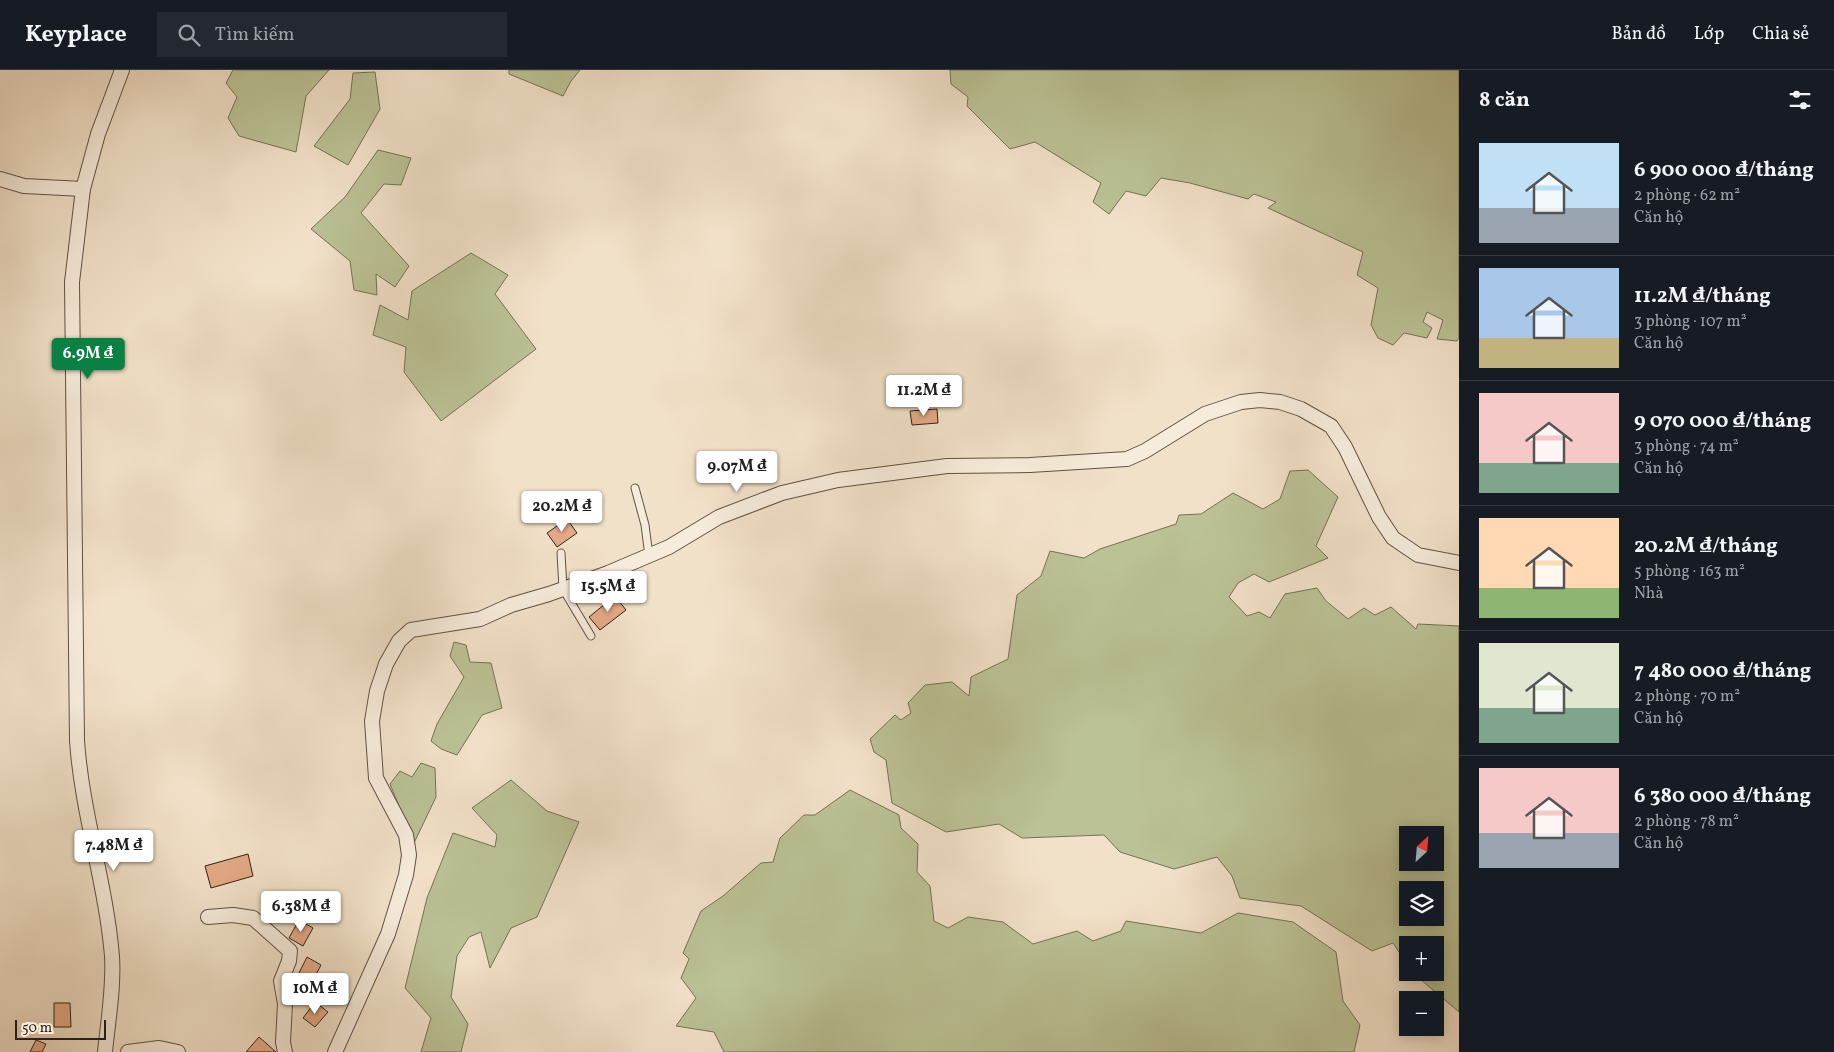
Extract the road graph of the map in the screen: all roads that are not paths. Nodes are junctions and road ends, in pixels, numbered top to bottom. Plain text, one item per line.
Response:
1 (122, 70) edge
2 (0, 179) edge
3 (83, 189) junction
4 (635, 488) dead end
5 (561, 552) dead end
6 (649, 556) junction
7 (1459, 563) edge
8 (563, 589) junction
9 (591, 636) dead end
10 (208, 917) dead end
11 (105, 1052) edge
12 (128, 1052) edge
13 (178, 1052) edge
14 (285, 1052) edge
15 (335, 1052) edge

1 - 3 street
2 - 3 street
3 - 11 street
4 - 6 lane
5 - 8 lane
6 - 7 street
6 - 8 street
8 - 9 lane
8 - 15 street
10 - 14 street
12 - 13 street

